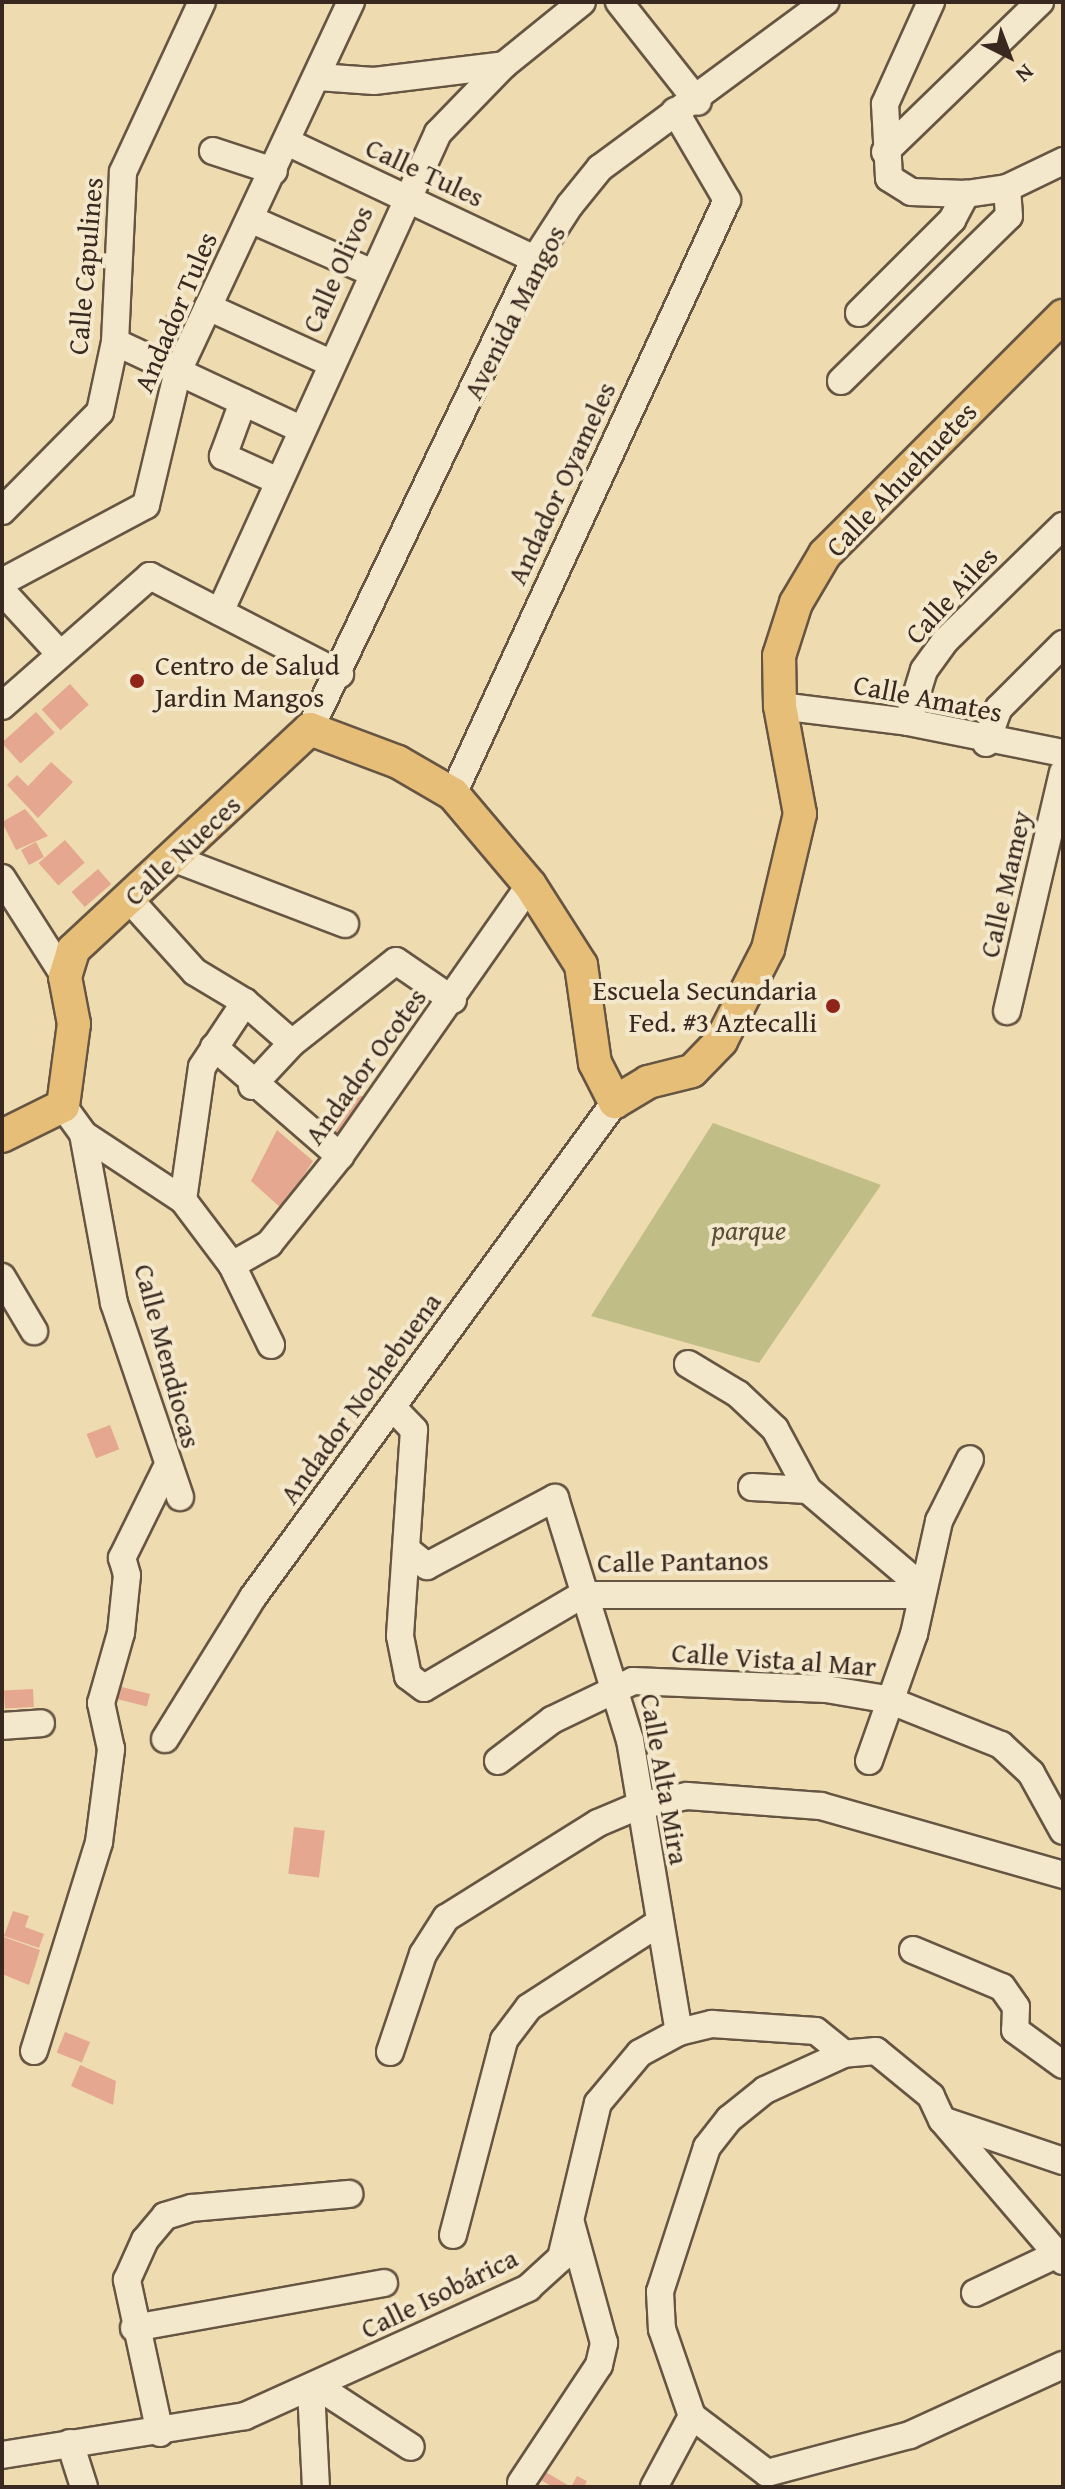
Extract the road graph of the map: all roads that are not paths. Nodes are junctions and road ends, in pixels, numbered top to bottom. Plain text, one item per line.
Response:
1 (202, 2) edge
2 (351, 2) edge
3 (582, 2) edge
4 (619, 2) edge
5 (825, 2) edge
6 (931, 2) edge
7 (1040, 2) edge
8 (790, 12) edge
9 (504, 65) junction
10 (318, 77) junction
11 (686, 106) junction
12 (287, 142) junction
13 (213, 151) dead end
14 (885, 152) junction
15 (1063, 161) edge
16 (274, 171) junction
17 (1007, 188) junction
18 (966, 194) junction
19 (405, 197) junction
20 (250, 219) junction
21 (535, 259) junction
22 (371, 272) junction
23 (208, 307) junction
24 (859, 313) dead end
25 (1063, 316) edge
26 (115, 342) junction
27 (331, 363) junction
28 (178, 371) junction
29 (841, 381) dead end
30 (243, 402) junction
31 (301, 429) junction
32 (276, 480) junction
33 (2, 511) edge
34 (1063, 526) edge
35 (2, 582) edge
36 (2, 591) edge
37 (220, 612) junction
38 (1063, 644) edge
39 (60, 654) junction
40 (340, 674) junction
41 (2, 706) edge
42 (780, 706) junction
43 (908, 722) junction
44 (310, 729) junction
45 (986, 743) junction
46 (1063, 753) edge
47 (1063, 772) edge
48 (453, 794) junction
49 (175, 859) junction
50 (2, 878) edge
51 (530, 885) junction
52 (129, 899) junction
53 (345, 924) dead end
54 (65, 977) junction
55 (453, 1000) junction
56 (245, 1002) junction
57 (1007, 1011) dead end
58 (292, 1043) junction
59 (214, 1047) junction
60 (252, 1086) junction
61 (615, 1102) junction
62 (63, 1106) junction
63 (83, 1134) junction
64 (2, 1136) edge
65 (340, 1156) junction
66 (183, 1200) junction
67 (232, 1265) junction
68 (2, 1277) edge
69 (34, 1331) dead end
70 (271, 1345) dead end
71 (688, 1364) dead end
72 (394, 1409) junction
73 (970, 1459) dead end
74 (166, 1469) junction
75 (752, 1487) dead end
76 (808, 1490) junction
77 (180, 1497) dead end
78 (406, 1549) junction
79 (922, 1592) junction
80 (582, 1595) junction
81 (616, 1686) junction
82 (886, 1699) junction
83 (41, 1723) dead end
84 (2, 1726) edge
85 (165, 1739) dead end
86 (498, 1761) dead end
87 (869, 1761) dead end
88 (638, 1806) junction
89 (1063, 1831) edge
90 (1063, 1875) edge
91 (659, 1923) junction
92 (913, 1950) dead end
93 (679, 2032) junction
94 (34, 2051) dead end
95 (390, 2052) dead end
96 (844, 2054) junction
97 (1063, 2065) edge
98 (942, 2120) junction
99 (1063, 2161) edge
100 (349, 2194) dead end
101 (570, 2220) junction
102 (453, 2235) dead end
103 (1060, 2258) edge
104 (384, 2283) dead end
105 (975, 2293) dead end
106 (134, 2328) junction
107 (1063, 2365) edge
108 (315, 2388) junction
109 (692, 2416) junction
110 (160, 2433) junction
111 (70, 2443) junction
112 (411, 2447) dead end
113 (2, 2455) edge
114 (767, 2480) edge
115 (521, 2483) dead end
116 (84, 2487) edge
117 (316, 2487) edge
118 (654, 2487) edge

1 - 26 street, Calle Capulines
2 - 10 street, Andador Tules
3 - 9 street, Calle Olivos
4 - 11 street
5 - 8 street, Avenida Mangos
6 - 14 street
7 - 14 street
8 - 11 street, Avenida Mangos
9 - 10 street
9 - 19 street, Calle Olivos
10 - 12 street, Andador Tules
11 - 21 street, Avenida Mangos
11 - 48 street, Andador Oyameles
12 - 16 street, Andador Tules
12 - 19 street, Calle Tules
13 - 16 street
14 - 18 street
15 - 17 street
16 - 20 street, Andador Tules
17 - 18 street
17 - 29 street
18 - 24 street
19 - 21 street, Calle Tules
19 - 22 street, Calle Olivos
20 - 22 street
20 - 23 street, Andador Tules
21 - 40 street, Avenida Mangos
22 - 27 street, Calle Olivos
23 - 27 street
23 - 28 street, Andador Tules
25 - 42 main road, Calle Ahuehuetes
26 - 28 street
26 - 33 street, Calle Capulines
27 - 31 street, Calle Olivos
28 - 30 street
28 - 35 street, Andador Tules
30 - 31 street
30 - 32 street
31 - 32 street, Calle Olivos
32 - 37 street, Calle Olivos
34 - 43 street, Calle Ailes
36 - 39 street
37 - 39 street
37 - 40 street
38 - 45 street
39 - 41 street
40 - 44 street, Avenida Mangos
42 - 43 street, Calle Amates
42 - 61 main road, Calle Ahuehuetes
43 - 45 street, Calle Amates
44 - 48 main road
44 - 49 main road, Calle Nueces
45 - 46 street, Calle Amates
47 - 57 street, Calle Mamey
48 - 51 main road
49 - 52 main road, Calle Nueces
49 - 53 street
50 - 54 street
51 - 55 street, Andador Ocotes
51 - 61 main road
52 - 54 main road, Calle Nueces
52 - 56 street
54 - 62 main road
55 - 58 street
55 - 65 street, Andador Ocotes
56 - 58 street
56 - 59 street
58 - 60 street
59 - 60 street
59 - 66 street
60 - 65 street
61 - 72 street, Andador Nochebuena
62 - 63 street
62 - 64 main road
63 - 66 street
63 - 74 street, Calle Mendiocas
65 - 67 street, Andador Ocotes
66 - 67 street
67 - 70 street
68 - 69 street
71 - 76 street
72 - 78 street
72 - 85 street, Andador Nochebuena
73 - 79 street
74 - 77 street, Calle Mendiocas
74 - 94 street
75 - 76 street
76 - 79 street
78 - 80 street, Calle Alta Mira
78 - 80 street, Calle Pantanos
79 - 80 street, Calle Pantanos
79 - 82 street
80 - 81 street, Calle Alta Mira
81 - 82 street, Calle Vista al Mar
81 - 86 street
81 - 88 street, Calle Alta Mira
82 - 87 street
82 - 89 street, Calle Vista al Mar
83 - 84 street
88 - 90 street
88 - 91 street, Calle Alta Mira
88 - 95 street
91 - 93 street, Calle Alta Mira
91 - 102 street
92 - 97 street
93 - 96 street, Calle Isobárica
93 - 101 street, Calle Isobárica
96 - 98 street
96 - 109 street
98 - 99 street
98 - 103 street
100 - 106 street
101 - 108 street, Calle Isobárica
101 - 115 street
103 - 105 street
104 - 106 street
106 - 110 street
107 - 114 street
108 - 110 street, Calle Isobárica
108 - 112 street
108 - 117 street
109 - 114 street
109 - 118 street
110 - 111 street, Calle Isobárica
111 - 113 street, Calle Isobárica
111 - 116 street

